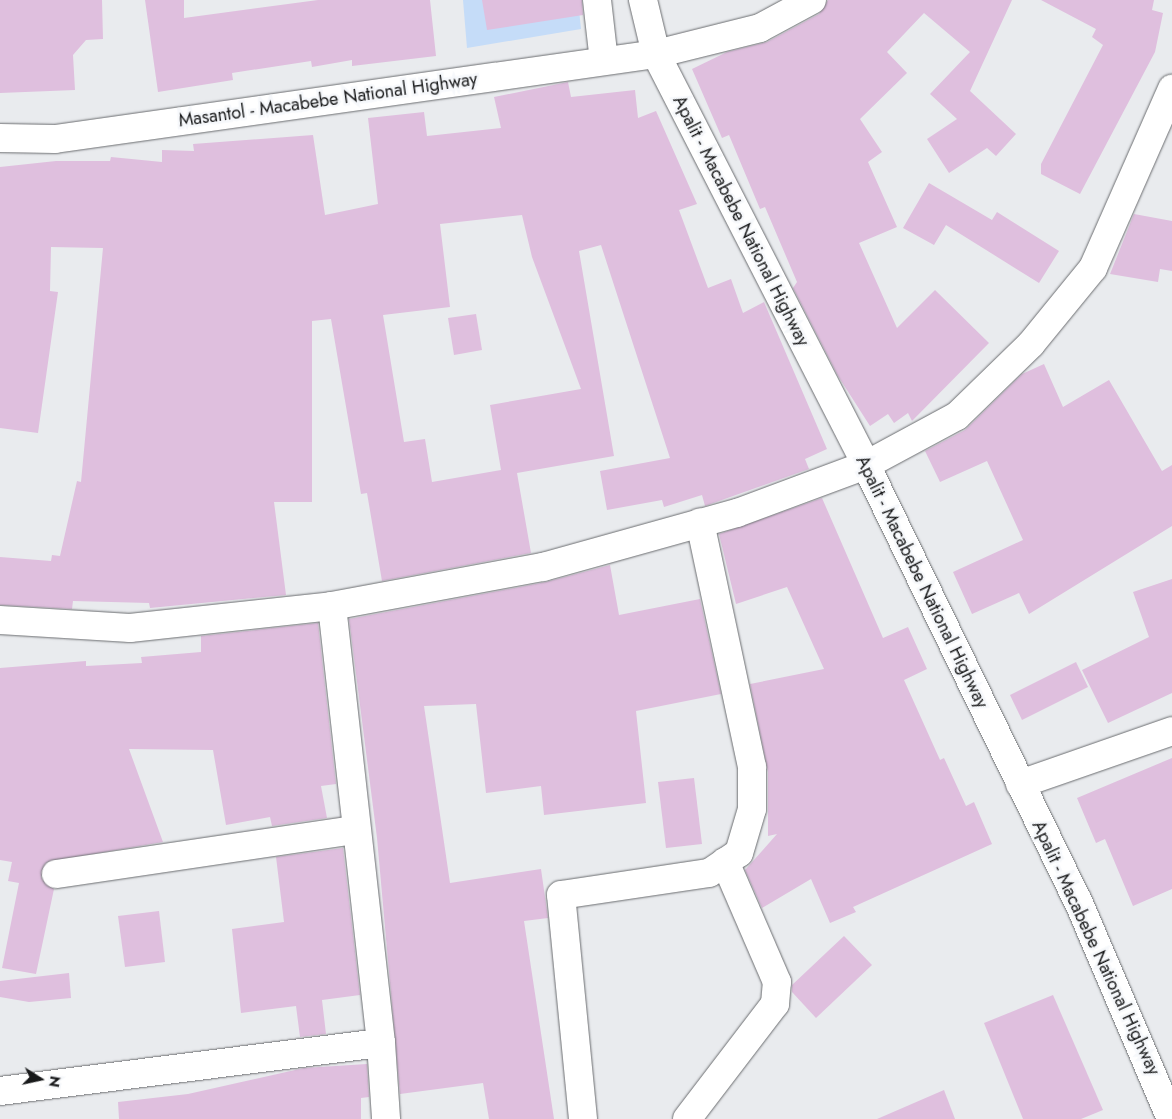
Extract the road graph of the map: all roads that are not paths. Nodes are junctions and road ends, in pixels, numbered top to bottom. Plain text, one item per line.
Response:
1 (597, 0) edge
2 (643, 0) edge
3 (812, 0) edge
4 (656, 54) junction
5 (604, 61) junction
6 (1172, 89) edge
7 (0, 138) edge
8 (866, 465) junction
9 (700, 522) junction
10 (332, 606) junction
11 (0, 620) edge
12 (1172, 731) edge
13 (1020, 784) junction
14 (355, 830) junction
15 (725, 862) junction
16 (56, 874) dead end
17 (382, 1043) junction
18 (0, 1091) edge
19 (1164, 1117) edge
20 (386, 1119) edge
21 (583, 1119) edge
22 (687, 1119) edge

1 - 5 street
2 - 4 street, Apalit - Macabebe National Highway
3 - 4 street, Masantol - Macabebe National Highway
4 - 5 street, Masantol - Macabebe National Highway
4 - 8 street, Apalit - Macabebe National Highway
5 - 7 street, Masantol - Macabebe National Highway
6 - 8 street
8 - 9 street
8 - 13 street, Apalit - Macabebe National Highway
9 - 10 street
9 - 15 street
10 - 11 street
10 - 14 street
12 - 13 street
13 - 19 street, Apalit - Macabebe National Highway
14 - 16 street
14 - 17 street
15 - 21 street
15 - 22 street
17 - 18 street
17 - 20 street

